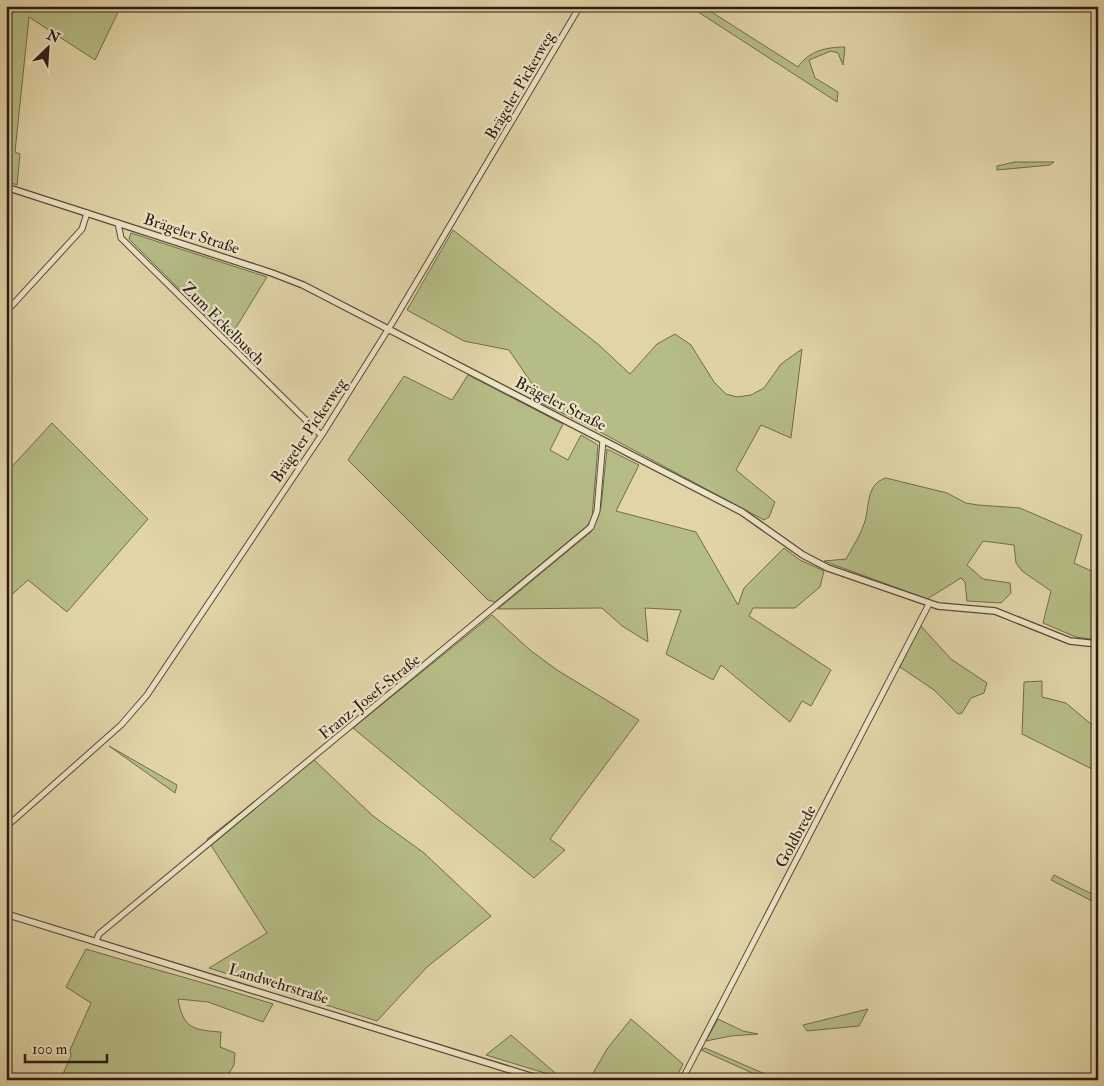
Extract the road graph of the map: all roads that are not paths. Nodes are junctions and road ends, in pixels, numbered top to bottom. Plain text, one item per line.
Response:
1 (580, 6) edge
2 (6, 187) edge
3 (87, 213) junction
4 (118, 223) junction
5 (6, 312) edge
6 (389, 329) junction
7 (321, 436) junction
8 (603, 440) junction
9 (929, 604) junction
10 (1098, 644) edge
11 (6, 827) edge
12 (6, 914) edge
13 (96, 941) junction
14 (6, 1073) edge
15 (15, 1080) edge
16 (543, 1080) edge
17 (682, 1080) edge

1 - 6 street, Brägeler Pickerweg
2 - 3 street, Brägeler Straße
3 - 4 street, Brägeler Straße
3 - 5 street
4 - 6 street, Brägeler Straße
4 - 7 street, Zum Eckelbusch
6 - 7 street, Brägeler Pickerweg
6 - 8 street, Brägeler Straße
7 - 11 street, Brägeler Pickerweg
8 - 9 street, Brägeler Straße
8 - 13 street, Franz-Josef-Straße
9 - 10 street, Brägeler Straße
9 - 17 street, Goldbrede
12 - 13 street, Landwehrstraße
13 - 16 street, Landwehrstraße
14 - 15 street

